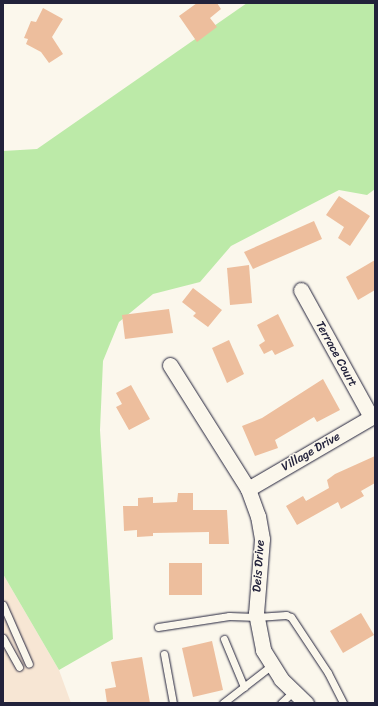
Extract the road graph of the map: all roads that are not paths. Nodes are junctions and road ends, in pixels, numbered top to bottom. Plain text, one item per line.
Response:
1 (301, 290) dead end
2 (170, 364) dead end
3 (373, 416) edge
4 (248, 489) junction
5 (3, 605) edge
6 (256, 617) junction
7 (158, 627) dead end
8 (3, 638) edge
9 (224, 639) dead end
10 (164, 654) dead end
11 (29, 664) dead end
12 (272, 665) junction
13 (19, 667) dead end
14 (244, 687) junction
15 (294, 691) junction
16 (173, 703) edge
17 (223, 703) edge
18 (281, 703) edge
19 (306, 703) edge
20 (343, 703) edge

1 - 3 street, Terrace Court
2 - 4 street, Deis Drive
3 - 4 street, Village Drive
4 - 6 street, Deis Drive
5 - 11 lane
6 - 7 lane
6 - 12 street, Deis Drive
6 - 20 lane
8 - 13 lane
9 - 14 lane
10 - 16 lane
12 - 14 lane
12 - 15 street, Deis Drive
14 - 17 lane
15 - 18 lane
15 - 19 street, Deis Drive

